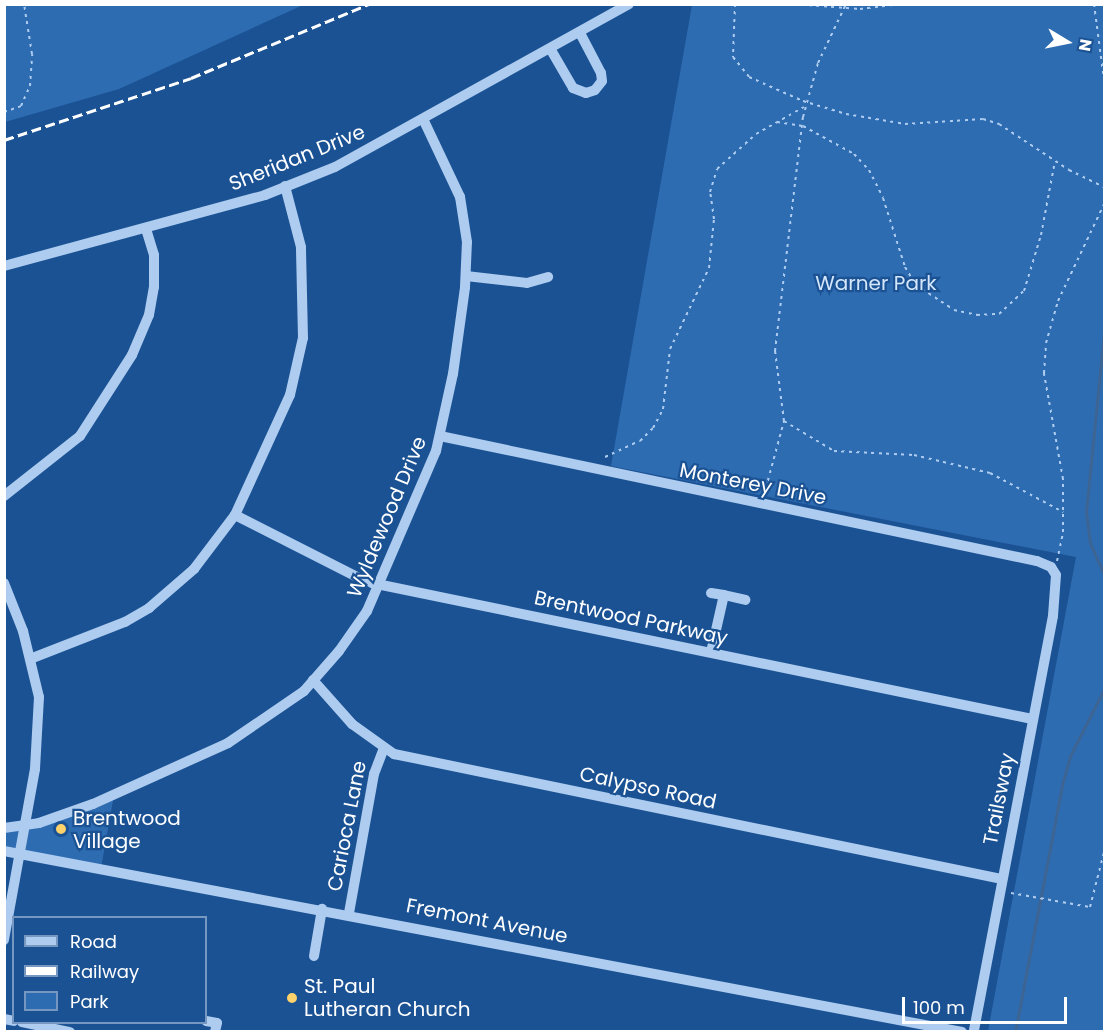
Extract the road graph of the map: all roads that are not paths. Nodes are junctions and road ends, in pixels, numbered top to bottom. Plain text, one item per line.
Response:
1 (629, 4) edge
2 (580, 33) junction
3 (551, 50) junction
4 (424, 121) junction
5 (285, 186) junction
6 (146, 229) junction
7 (4, 266) edge
8 (466, 276) junction
9 (548, 277) dead end
10 (440, 436) junction
11 (4, 496) edge
12 (235, 515) junction
13 (1055, 573) joint
14 (4, 583) edge
15 (380, 584) junction
16 (711, 593) dead end
17 (724, 595) junction
18 (745, 600) dead end
19 (711, 652) junction
20 (30, 659) junction
21 (313, 680) junction
22 (1032, 719) junction
23 (384, 748) junction
24 (25, 826) junction
25 (4, 828) edge
26 (4, 851) edge
27 (21, 854) junction
28 (1002, 879) junction
29 (322, 909) junction
30 (348, 913) junction
31 (4, 940) edge
32 (314, 956) dead end
33 (207, 1021) edge
34 (27, 1024) edge
35 (65, 1031) edge
36 (215, 1032) edge
37 (962, 1032) edge
38 (974, 1032) edge

1 - 2 street, Sheridan Drive
2 - 3 street, Sheridan Drive
2 - 3 street
3 - 4 street, Sheridan Drive
4 - 5 street, Sheridan Drive
4 - 8 street, Wyldewood Drive
5 - 6 street, Sheridan Drive
5 - 12 street
6 - 7 street, Sheridan Drive
6 - 11 street
8 - 9 street
8 - 10 street, Wyldewood Drive
10 - 13 street, Monterey Drive
10 - 15 street, Wyldewood Drive
12 - 15 street, Brentwood Parkway
12 - 20 street
13 - 22 street, Trailsway
14 - 20 street
15 - 19 street, Brentwood Parkway
15 - 21 street, Wyldewood Drive
16 - 17 street
17 - 18 street
17 - 19 street
19 - 22 street, Brentwood Parkway
20 - 24 street
21 - 23 street, Calypso Road
21 - 24 street, Wyldewood Drive
22 - 28 street, Trailsway
23 - 28 street, Calypso Road
23 - 30 street, Carioca Lane
24 - 25 street, Wyldewood Drive
24 - 27 street
26 - 27 street, Fremont Avenue
27 - 29 street, Fremont Avenue
27 - 31 street
28 - 38 street, Trailsway
29 - 30 street, Fremont Avenue
29 - 32 street
30 - 37 street, Fremont Avenue
33 - 36 street
34 - 35 street

